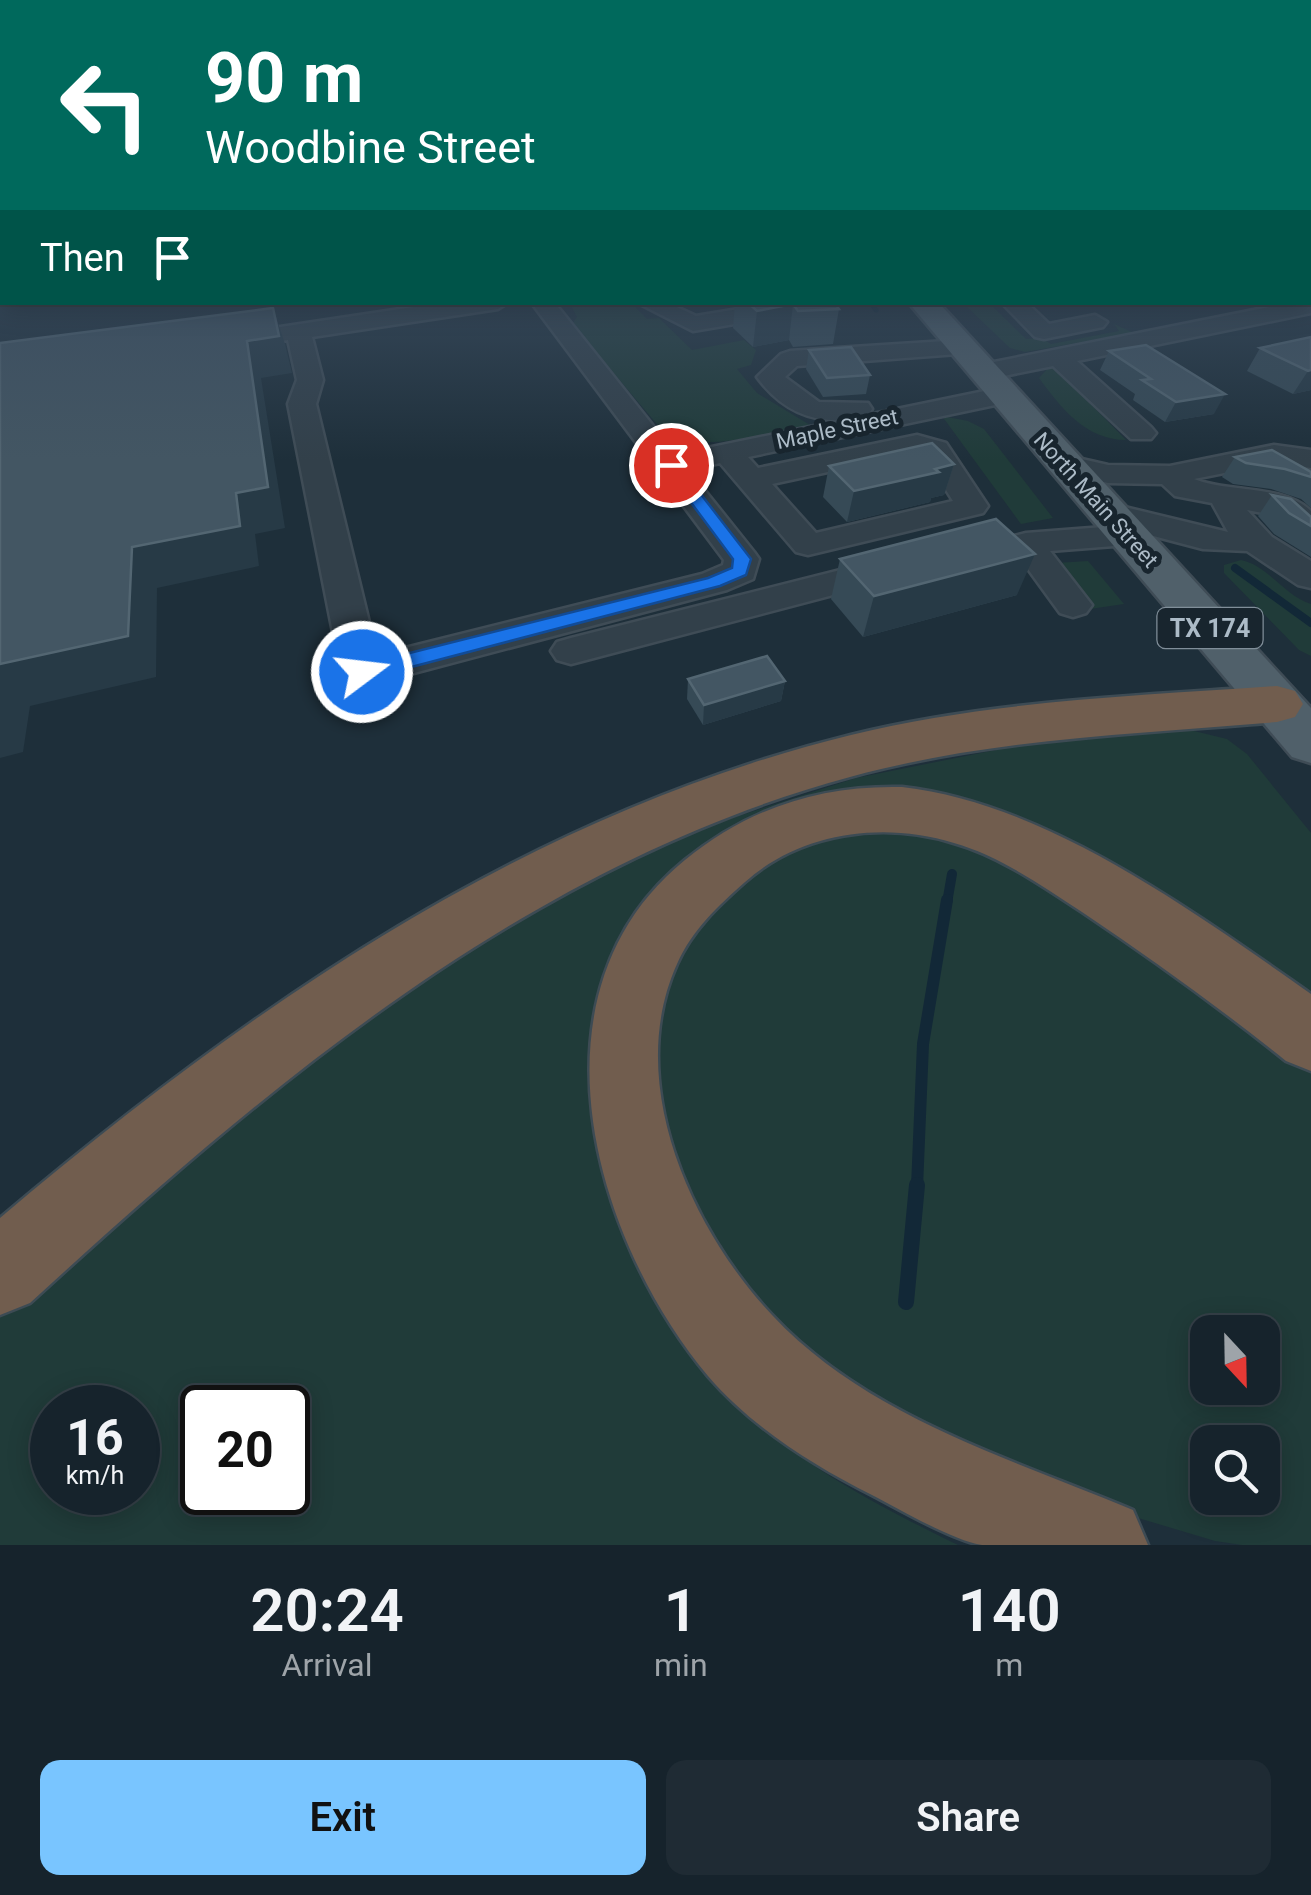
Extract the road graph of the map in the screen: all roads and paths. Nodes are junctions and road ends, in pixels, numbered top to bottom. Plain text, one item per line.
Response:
1 (404, 316) edge
2 (553, 316) edge
3 (676, 316) edge
4 (740, 316) edge
5 (934, 316) edge
6 (1027, 316) edge
7 (1094, 316) edge
8 (1123, 316) edge
9 (1262, 316) edge
10 (1258, 317) joint
11 (304, 331) junction
12 (1159, 337) junction
13 (242, 340) edge
14 (1058, 357) junction
15 (913, 364) junction
16 (983, 371) junction
17 (882, 415) junction
18 (1140, 433) dead end
19 (727, 452) junction
20 (1311, 459) edge
21 (1064, 464) junction
22 (671, 465) junction
23 (1311, 475) edge
24 (750, 479) junction
25 (1178, 482) junction
26 (966, 498) junction
27 (1228, 499) junction
28 (1110, 516) junction
29 (1284, 526) edge
30 (925, 559) edge
31 (1311, 577) edge
32 (1180, 594) junction
33 (1073, 604) dead end
34 (571, 651) dead end
35 (1300, 715) edge
36 (1311, 1036) edge
37 (0, 1273) edge
38 (1098, 1545) edge

1 - 11 street
2 - 22 street
3 - 4 street
5 - 16 main road, North Main Street / TX 174
6 - 7 street
8 - 12 street
9 - 10 street
10 - 12 street
11 - 13 street
11 - 22 street
12 - 14 street
14 - 16 street
14 - 18 street
15 - 16 street
15 - 17 street
15 - 17 street
16 - 17 street, Maple Street
16 - 21 main road, North Main Street / TX 174
17 - 19 street, Maple Street
17 - 24 street
17 - 26 street
17 - 26 street
19 - 22 street, Maple Street
19 - 24 street
20 - 25 street
21 - 25 street
21 - 28 main road, North Main Street / TX 174
23 - 27 street
24 - 26 street
25 - 27 street
25 - 28 street
27 - 29 street
27 - 29 street
28 - 29 street
28 - 32 main road, North Main Street / TX 174
28 - 33 street
29 - 31 street
29 - 32 street
30 - 34 street
32 - 35 main road, North Main Street / TX 174
35 - 37 highway
36 - 38 highway

